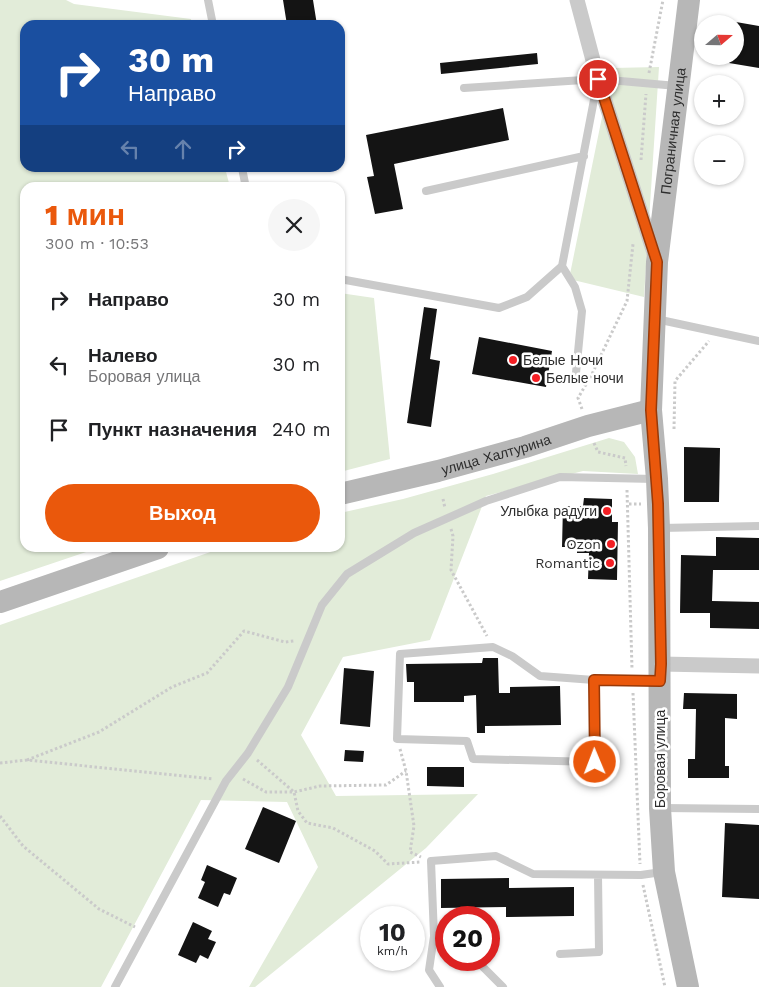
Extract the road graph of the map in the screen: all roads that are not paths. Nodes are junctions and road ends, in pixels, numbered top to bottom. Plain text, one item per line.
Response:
1 (208, 0) edge
2 (577, 0) edge
3 (689, 0) edge
4 (212, 20) edge
5 (598, 79) junction
6 (679, 86) junction
7 (464, 88) dead end
8 (584, 156) junction
9 (426, 191) dead end
10 (657, 262) junction
11 (562, 266) junction
12 (345, 280) edge
13 (656, 319) junction
14 (759, 342) edge
15 (576, 373) dead end
16 (651, 410) junction
17 (657, 479) junction
18 (345, 493) edge
19 (759, 526) edge
20 (659, 528) junction
21 (146, 552) edge
22 (0, 602) edge
23 (759, 666) edge
24 (660, 673) junction
25 (594, 680) junction
26 (660, 808) junction
27 (759, 809) edge
28 (664, 872) junction
29 (598, 875) junction
30 (434, 936) joint
31 (560, 954) dead end
32 (487, 971) edge
33 (115, 987) edge
34 (440, 987) edge
35 (502, 987) edge
36 (688, 987) edge

1 - 4 lane
2 - 5 street, Боровая улица
3 - 6 main road, Пограничная улица
5 - 6 lane
5 - 7 lane
5 - 8 lane
5 - 10 street, Боровая улица
6 - 10 main road, Пограничная улица
8 - 9 lane
8 - 11 lane
10 - 13 main road, Боровая улица
11 - 12 lane
11 - 15 lane
13 - 14 lane
13 - 16 main road, Боровая улица
16 - 17 main road, Боровая улица
16 - 18 main road, улица Халтурина
17 - 20 main road, Боровая улица
17 - 33 lane
19 - 20 lane
20 - 24 main road, Боровая улица
21 - 22 main road
23 - 24 street
24 - 25 lane
24 - 26 main road, Боровая улица
25 - 25 lane
26 - 27 lane
26 - 28 main road, Боровая улица
28 - 29 lane
28 - 36 main road, Боровая улица
29 - 30 lane
29 - 31 lane
30 - 34 lane
32 - 35 lane

